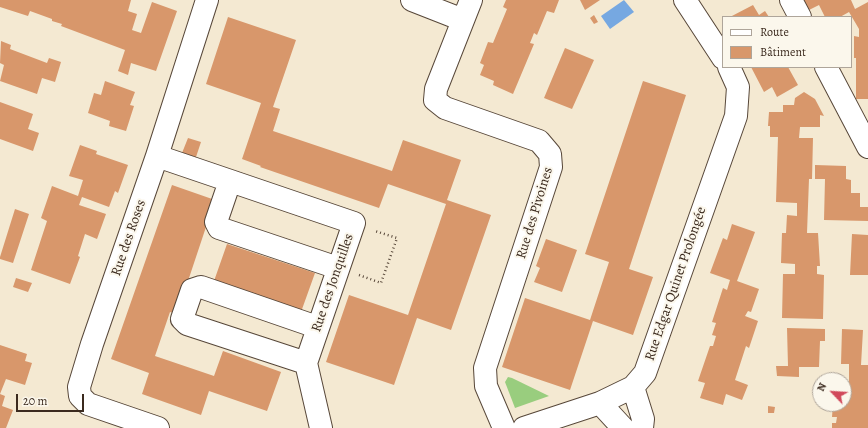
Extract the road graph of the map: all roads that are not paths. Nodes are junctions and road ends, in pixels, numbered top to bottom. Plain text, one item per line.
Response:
1 (207, 0) edge
2 (412, 0) edge
3 (471, 0) edge
4 (685, 0) edge
5 (791, 0) edge
6 (799, 16) edge
7 (463, 20) junction
8 (722, 56) edge
9 (729, 68) edge
10 (827, 68) edge
11 (868, 147) edge
12 (158, 156) junction
13 (230, 181) junction
14 (338, 268) junction
15 (317, 327) junction
16 (306, 363) junction
17 (633, 387) junction
18 (600, 403) junction
19 (158, 428) edge
20 (321, 428) edge
21 (504, 428) edge
22 (524, 428) edge
23 (623, 428) edge
24 (642, 428) edge

1 - 12 street, Rue des Roses
2 - 7 street
3 - 7 street, Rue des Pivoines
4 - 8 street
5 - 6 street
7 - 21 street, Rue des Pivoines
9 - 17 street, Rue Edgar Quinet Prolongée
10 - 11 street
12 - 13 street, Rue des Jonquilles
12 - 19 street, Rue des Roses
13 - 14 street
13 - 14 street, Rue des Jonquilles
14 - 15 street, Rue des Jonquilles
15 - 16 street, Rue des Jonquilles
15 - 16 street
16 - 20 street, Rue des Jonquilles
17 - 18 street, Rue Edgar Quinet Prolongée
17 - 24 street
18 - 22 street, Rue Edgar Quinet Prolongée
18 - 23 street

